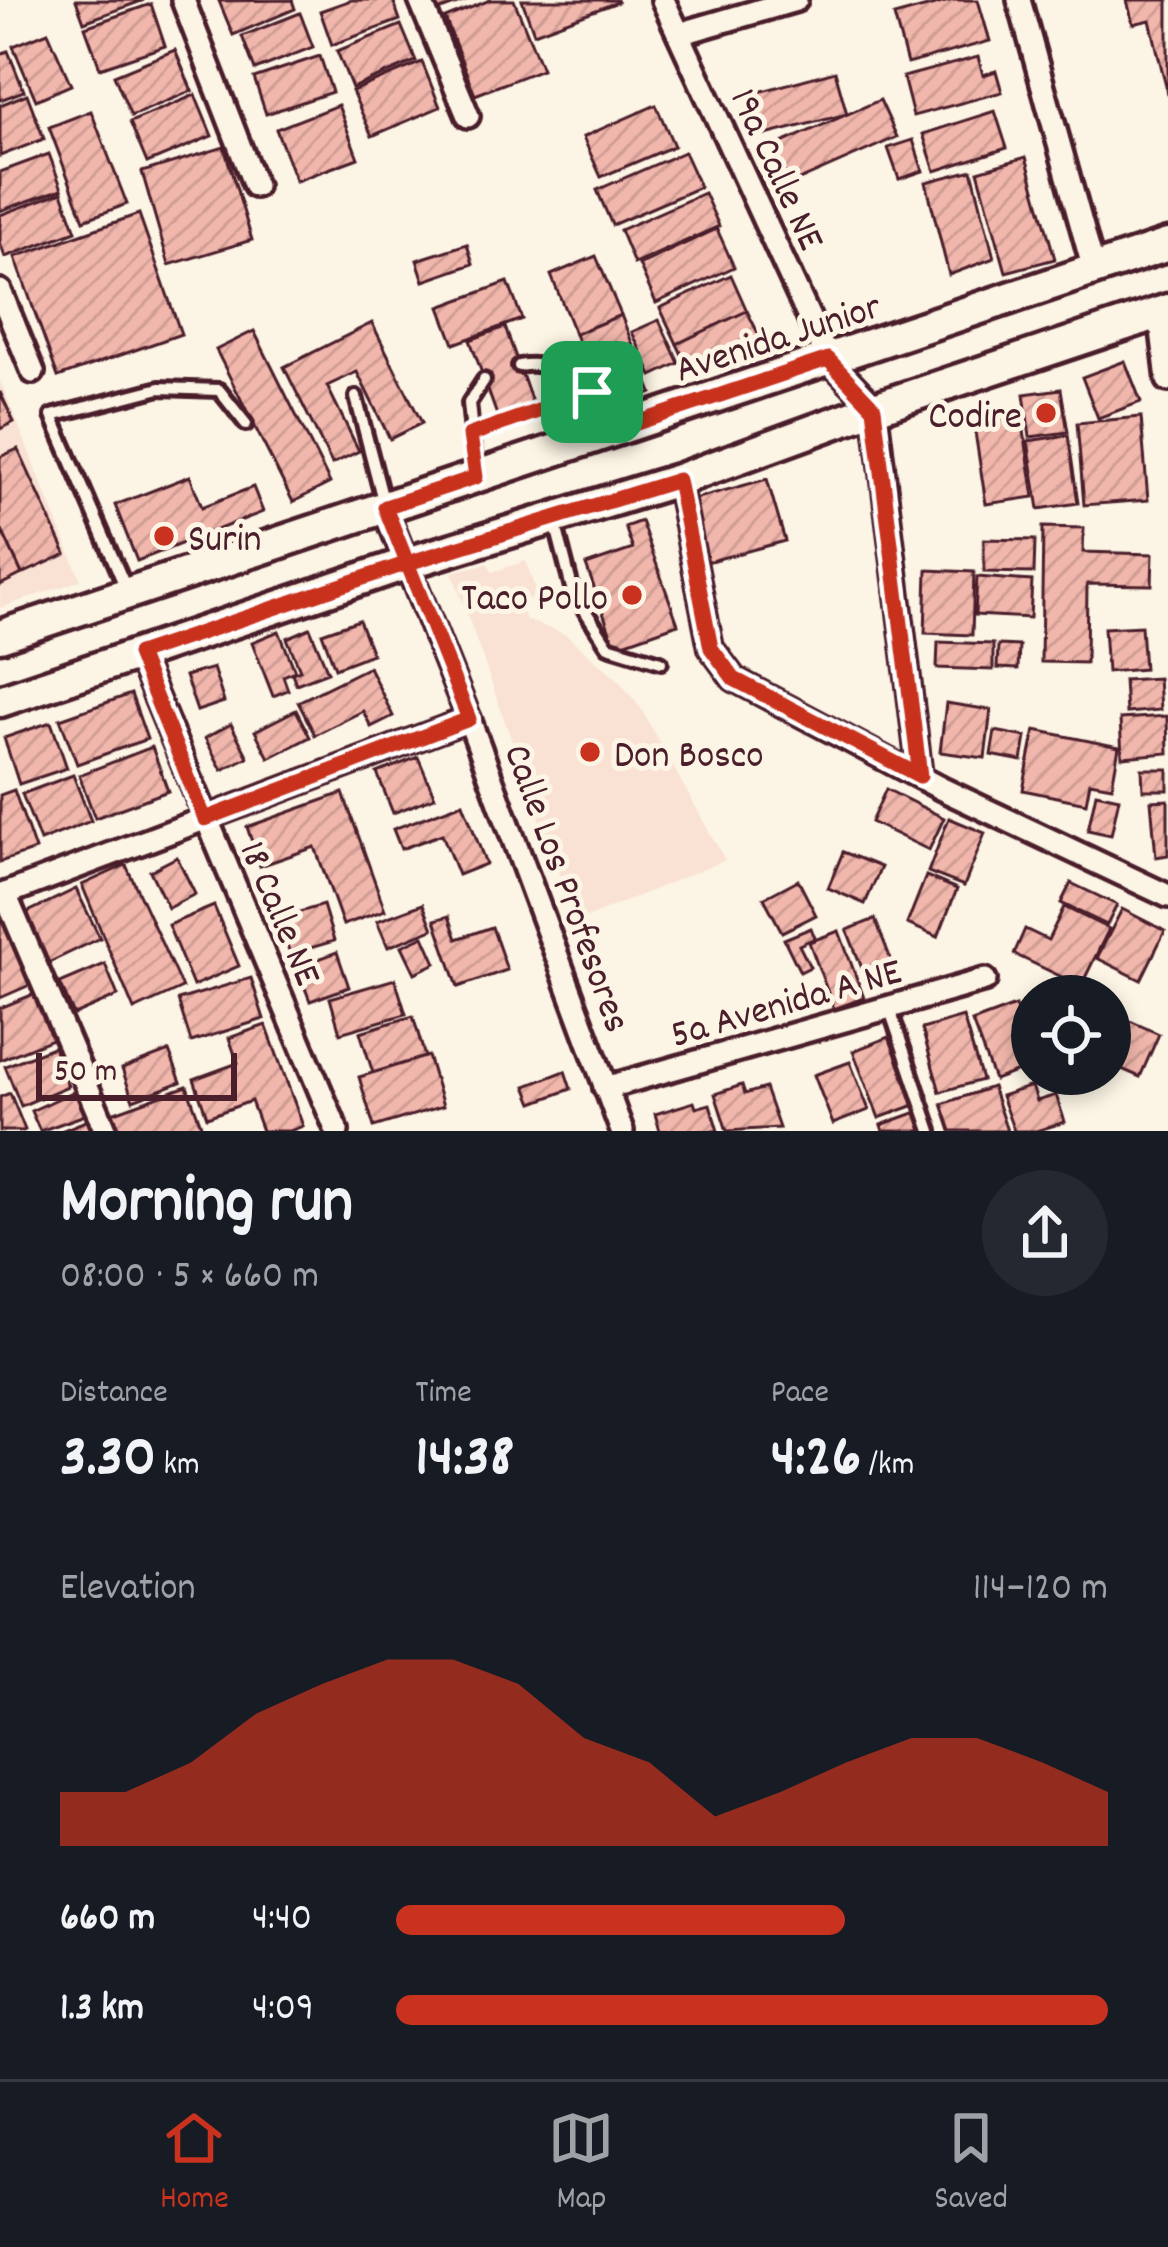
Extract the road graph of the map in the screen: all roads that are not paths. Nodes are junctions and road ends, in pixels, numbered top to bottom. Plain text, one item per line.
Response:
1 (183, 0) edge
2 (420, 0) edge
3 (663, 0) edge
4 (796, 0) edge
5 (1019, 0) edge
6 (679, 34) junction
7 (468, 116) dead end
8 (256, 186) dead end
9 (1168, 245) edge
10 (1094, 270) junction
11 (0, 291) edge
12 (1164, 312) edge
13 (828, 359) junction
14 (519, 366) dead end
15 (33, 372) dead end
16 (484, 380) dead end
17 (1168, 380) edge
18 (592, 392) junction
19 (356, 397) dead end
20 (874, 408) junction
21 (246, 424) dead end
22 (625, 427) junction
23 (470, 435) junction
24 (476, 477) junction
25 (678, 480) junction
26 (385, 507) junction
27 (554, 519) junction
28 (408, 563) junction
29 (128, 593) junction
30 (0, 636) edge
31 (138, 654) junction
32 (661, 662) dead end
33 (0, 700) edge
34 (469, 719) junction
35 (920, 776) junction
36 (205, 819) junction
37 (3, 895) edge
38 (1168, 896) edge
39 (985, 980) dead end
40 (889, 1007) junction
41 (605, 1088) junction
42 (106, 1131) edge
43 (337, 1131) edge
44 (622, 1131) edge
45 (931, 1131) edge

1 - 8 street
2 - 7 street
3 - 6 street, 19a Calle NE
4 - 6 street
5 - 10 street
6 - 13 street, 19a Calle NE
9 - 10 main road, Avenida Junior
10 - 13 main road, Avenida Junior
11 - 15 street
12 - 17 street
12 - 20 main road
13 - 20 street, 19a Calle NE
13 - 22 main road, Avenida Junior
14 - 18 lane
16 - 23 lane
18 - 22 lane
18 - 23 lane
19 - 26 lane, Calle Los Profesores
20 - 25 main road
20 - 35 street
21 - 29 lane
22 - 24 main road, Avenida Junior
23 - 24 lane
24 - 26 main road, Avenida Junior
25 - 27 main road
25 - 35 street
26 - 28 street, Calle Los Profesores
26 - 29 main road, Avenida Junior
27 - 28 main road
27 - 32 lane
28 - 31 main road
28 - 34 street, Calle Los Profesores
29 - 30 main road, Avenida Junior
31 - 33 main road
31 - 36 street, 18 Calle NE
34 - 36 street
34 - 41 street, Calle Los Profesores
35 - 38 street
36 - 37 street
36 - 43 street, 18 Calle NE
37 - 42 street
39 - 40 street, 5a Avenida A NE
40 - 41 street, 5a Avenida A NE
40 - 45 lane
41 - 44 street, Calle Los Profesores

